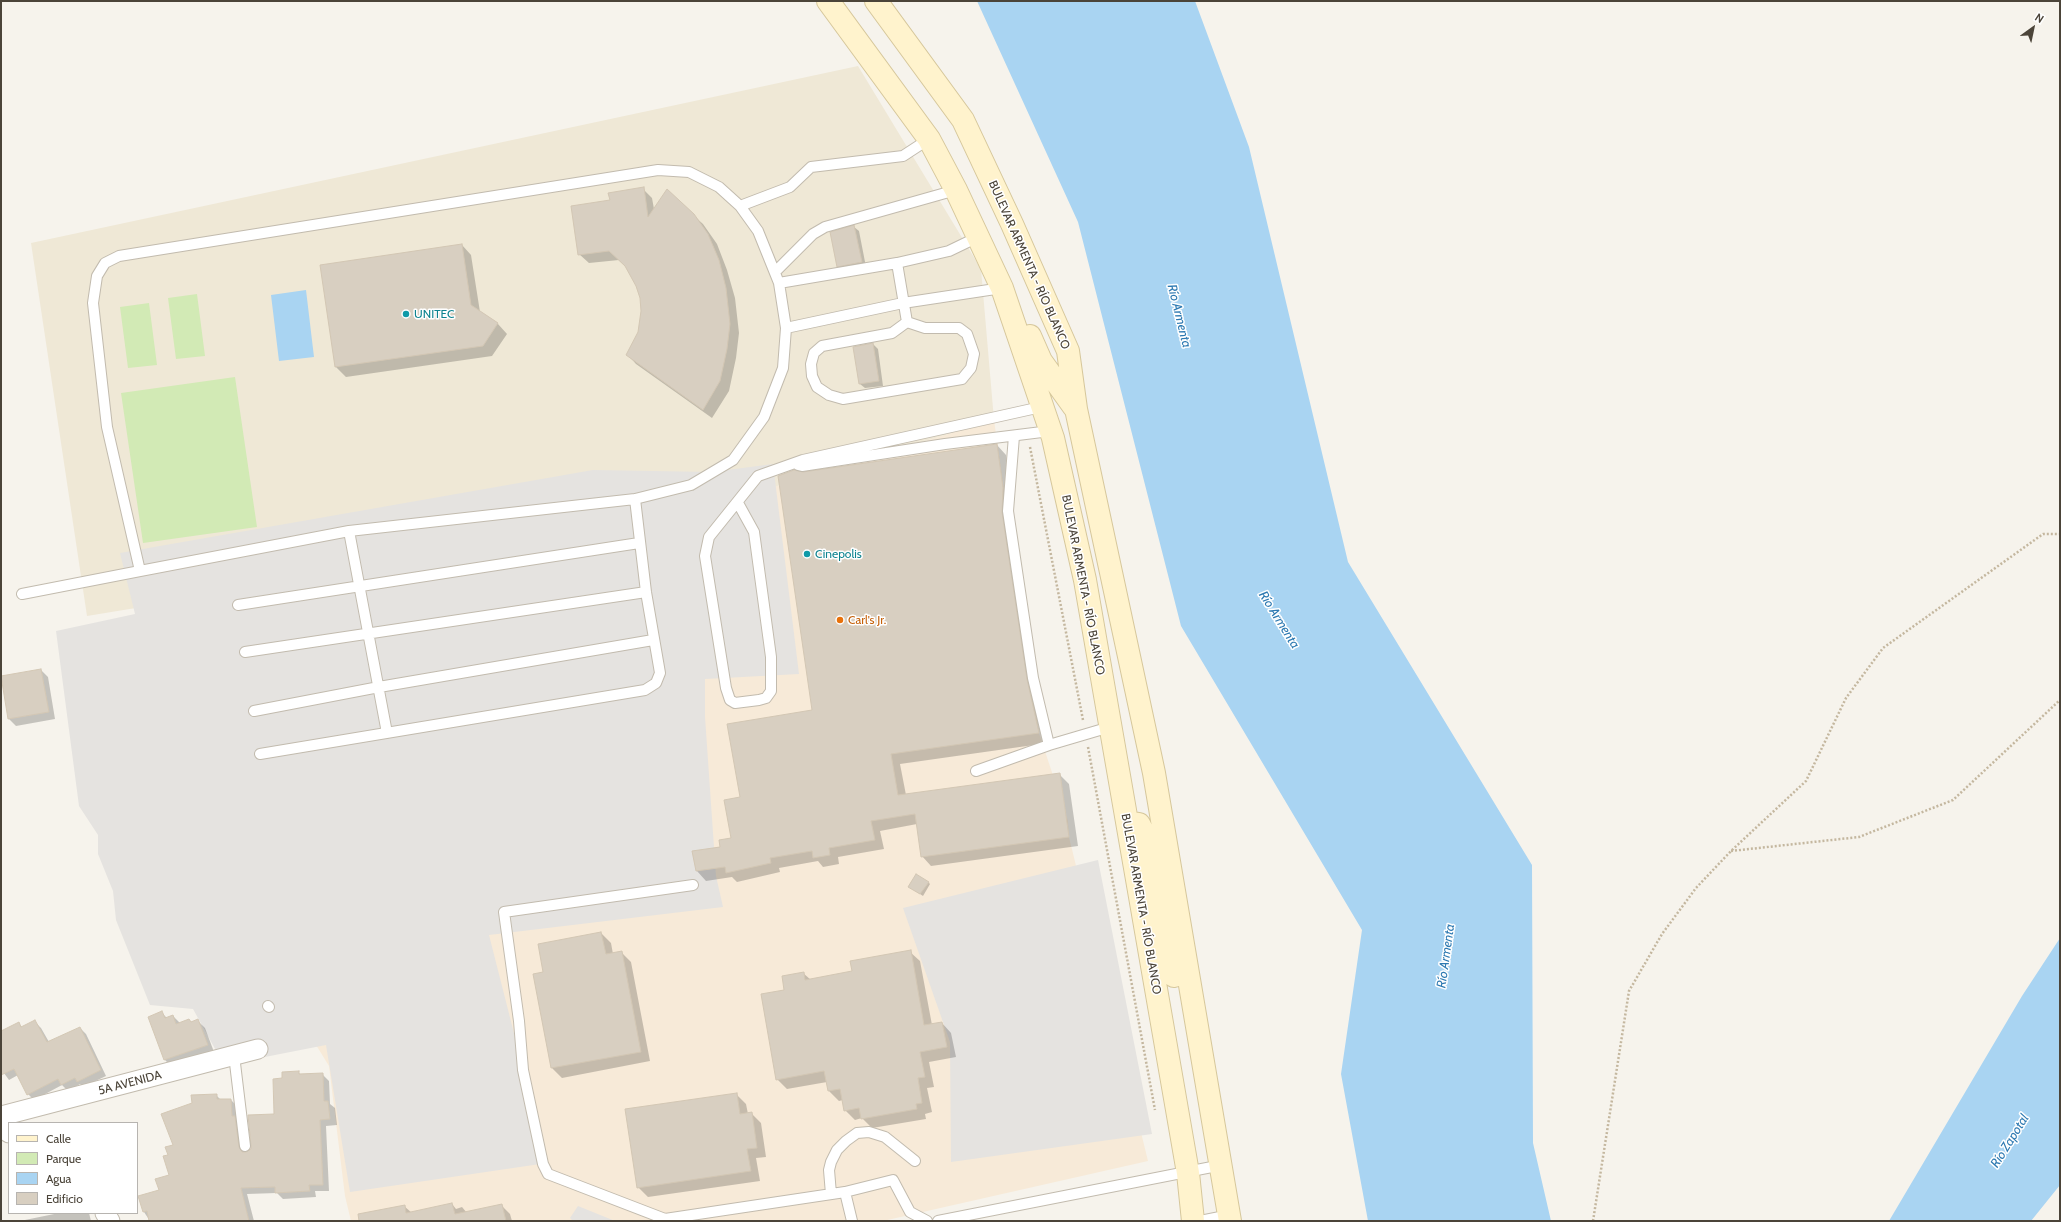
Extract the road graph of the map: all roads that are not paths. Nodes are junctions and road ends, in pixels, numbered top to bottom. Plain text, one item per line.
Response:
1 (828, 1) edge
2 (876, 1) edge
3 (929, 139) junction
4 (956, 190) junction
5 (740, 206) junction
6 (967, 214) junction
7 (978, 237) junction
8 (897, 263) junction
9 (774, 272) junction
10 (779, 283) junction
11 (1002, 288) junction
12 (904, 303) junction
13 (907, 322) junction
14 (786, 328) junction
15 (1041, 407) junction
16 (1076, 409) junction
17 (1050, 431) junction
18 (1014, 436) junction
19 (790, 463) junction
20 (635, 499) junction
21 (738, 503) junction
22 (349, 531) junction
23 (639, 543) junction
24 (140, 571) junction
25 (360, 586) junction
26 (646, 592) junction
27 (22, 594) dead end
28 (238, 605) dead end
29 (369, 634) junction
30 (653, 640) junction
31 (245, 652) dead end
32 (379, 687) junction
33 (254, 711) dead end
34 (1110, 726) junction
35 (387, 733) junction
36 (1049, 745) junction
37 (260, 754) dead end
38 (976, 771) dead end
39 (1127, 822) junction
40 (693, 885) dead end
41 (1202, 1048) junction
42 (258, 1049) dead end
43 (234, 1055) junction
44 (1, 1116) edge
45 (245, 1146) dead end
46 (915, 1161) dead end
47 (1222, 1165) junction
48 (1188, 1173) junction
49 (845, 1192) junction
50 (830, 1194) junction
51 (1230, 1218) edge
52 (852, 1221) edge
53 (927, 1221) edge
54 (938, 1221) edge
55 (1194, 1221) edge
56 (1200, 1221) edge

1 - 3 main road, BULEVAR ARMENTA - RÍO BLANCO
2 - 16 main road, BULEVAR ARMENTA - RÍO BLANCO
3 - 4 main road, BULEVAR ARMENTA - RÍO BLANCO
3 - 5 lane
4 - 6 main road, BULEVAR ARMENTA - RÍO BLANCO
4 - 9 lane
5 - 9 lane
5 - 24 lane
6 - 7 main road, BULEVAR ARMENTA - RÍO BLANCO
6 - 16 main road
7 - 8 lane
7 - 11 main road, BULEVAR ARMENTA - RÍO BLANCO
8 - 10 lane
8 - 12 lane
9 - 10 lane
10 - 14 lane
11 - 12 lane
11 - 15 main road, BULEVAR ARMENTA - RÍO BLANCO
12 - 13 lane
12 - 14 lane
13 - 13 lane
14 - 20 lane
15 - 17 main road, BULEVAR ARMENTA - RÍO BLANCO
15 - 19 lane
16 - 41 main road, BULEVAR ARMENTA - RÍO BLANCO
17 - 18 lane
17 - 34 main road, BULEVAR ARMENTA - RÍO BLANCO
18 - 19 lane
18 - 36 lane
19 - 21 lane
20 - 22 lane
20 - 23 lane
21 - 21 lane
22 - 24 lane
22 - 25 lane
23 - 25 lane
23 - 26 lane
24 - 27 lane
25 - 28 lane
25 - 29 lane
26 - 29 lane
26 - 30 lane
29 - 31 lane
29 - 32 lane
30 - 32 lane
30 - 35 lane
32 - 33 lane
32 - 35 lane
34 - 36 lane
34 - 39 main road, BULEVAR ARMENTA - RÍO BLANCO
35 - 37 lane
36 - 38 lane
39 - 41 main road
39 - 48 main road, BULEVAR ARMENTA - RÍO BLANCO
40 - 50 lane
41 - 47 main road, BULEVAR ARMENTA - RÍO BLANCO
42 - 43 street, 5A AVENIDA
43 - 44 street, 5A AVENIDA
43 - 45 lane
46 - 50 lane
47 - 48 lane
47 - 51 main road, BULEVAR ARMENTA - RÍO BLANCO
48 - 54 lane
48 - 55 main road, BULEVAR ARMENTA - RÍO BLANCO
49 - 50 lane
49 - 52 lane
49 - 53 lane
51 - 56 lane

